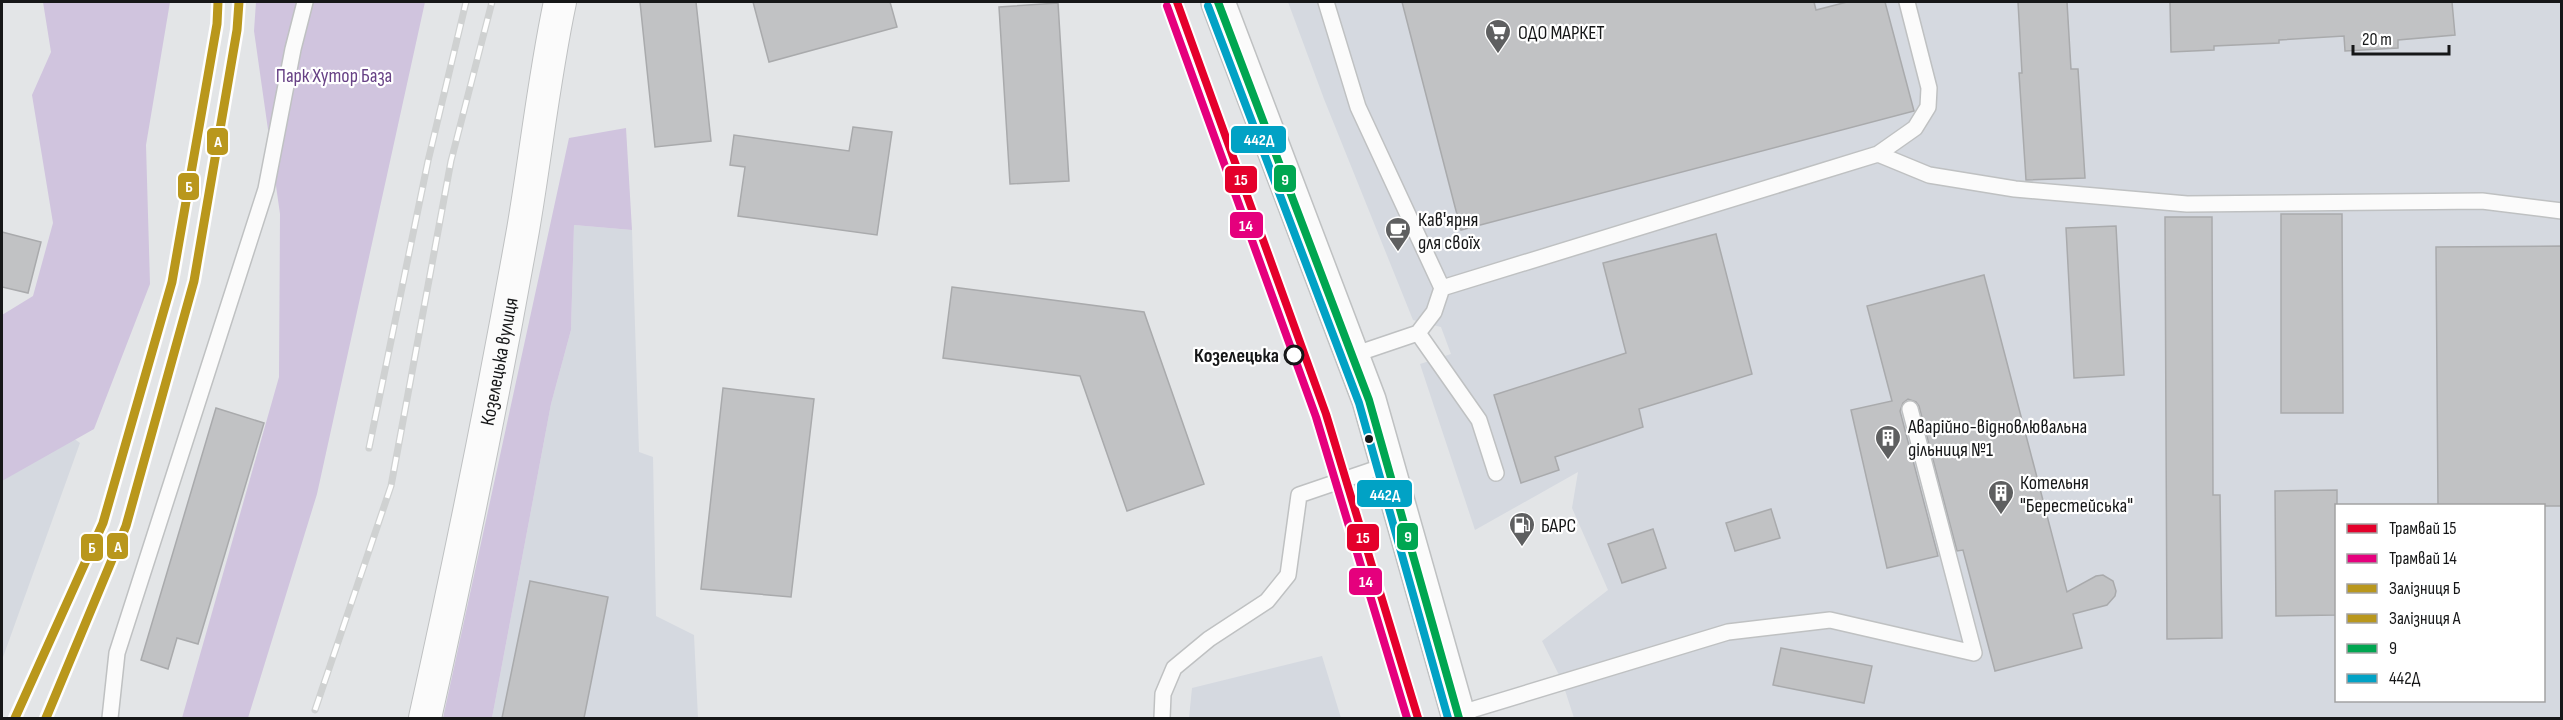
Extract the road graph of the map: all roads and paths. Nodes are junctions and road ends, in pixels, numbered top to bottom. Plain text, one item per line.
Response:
1 (305, 2) edge
2 (560, 2) edge
3 (1218, 2) edge
4 (1326, 2) edge
5 (1907, 2) edge
6 (1878, 154) junction
7 (2562, 211) edge
8 (1442, 288) junction
9 (1418, 333) junction
10 (1353, 356) junction
11 (1910, 409) dead end
12 (1387, 465) junction
13 (1496, 473) dead end
14 (1459, 716) edge
15 (110, 718) edge
16 (425, 718) edge
17 (1162, 718) edge

1 - 15 lane
2 - 16 street, Козелецька вулиця
3 - 10 main road
4 - 8 lane
5 - 6 lane
6 - 7 lane
6 - 8 lane
8 - 9 lane
9 - 10 lane
9 - 13 lane
10 - 12 main road
11 - 14 lane
12 - 14 main road
12 - 17 lane

